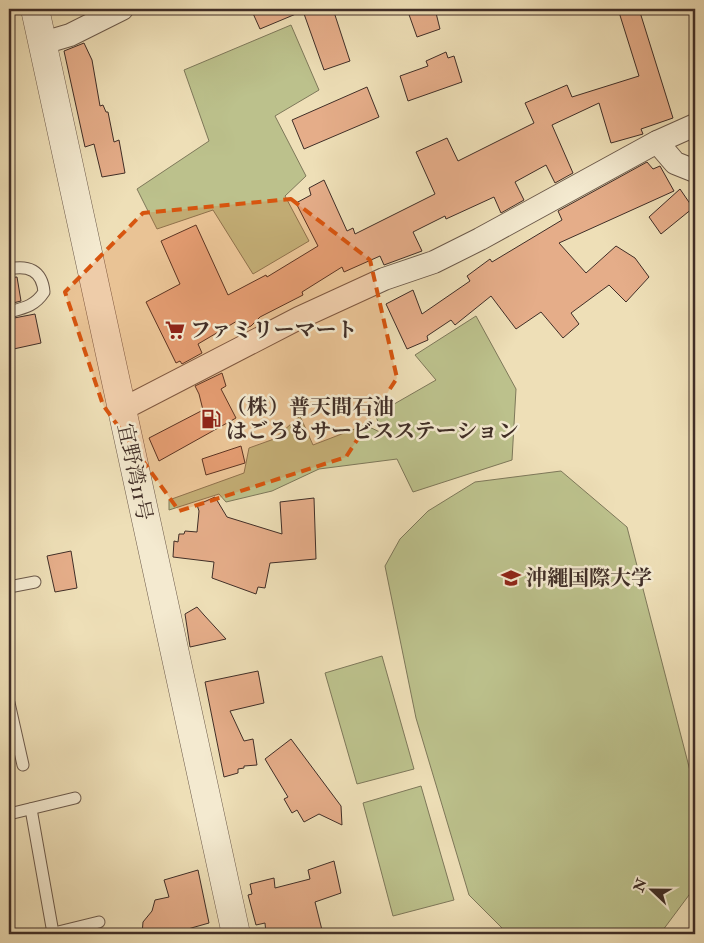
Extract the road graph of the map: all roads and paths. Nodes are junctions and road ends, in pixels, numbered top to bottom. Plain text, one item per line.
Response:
1 (35, 9) edge
2 (122, 9) edge
3 (42, 43) junction
4 (695, 125) edge
5 (657, 142) junction
6 (695, 171) edge
7 (9, 269) edge
8 (9, 312) edge
9 (122, 410) junction
10 (35, 582) dead end
11 (9, 587) edge
12 (9, 703) edge
13 (23, 765) dead end
14 (76, 798) dead end
15 (31, 809) junction
16 (9, 814) edge
17 (99, 922) dead end
18 (51, 934) edge
19 (236, 934) edge

1 - 3 street, 宜野湾11号
2 - 3 street
3 - 9 street, 宜野湾11号
4 - 5 street
5 - 6 street
5 - 9 street
7 - 8 lane
9 - 19 street, 宜野湾11号
10 - 11 lane
12 - 13 lane
14 - 15 lane
15 - 16 lane
15 - 18 lane
17 - 18 lane

